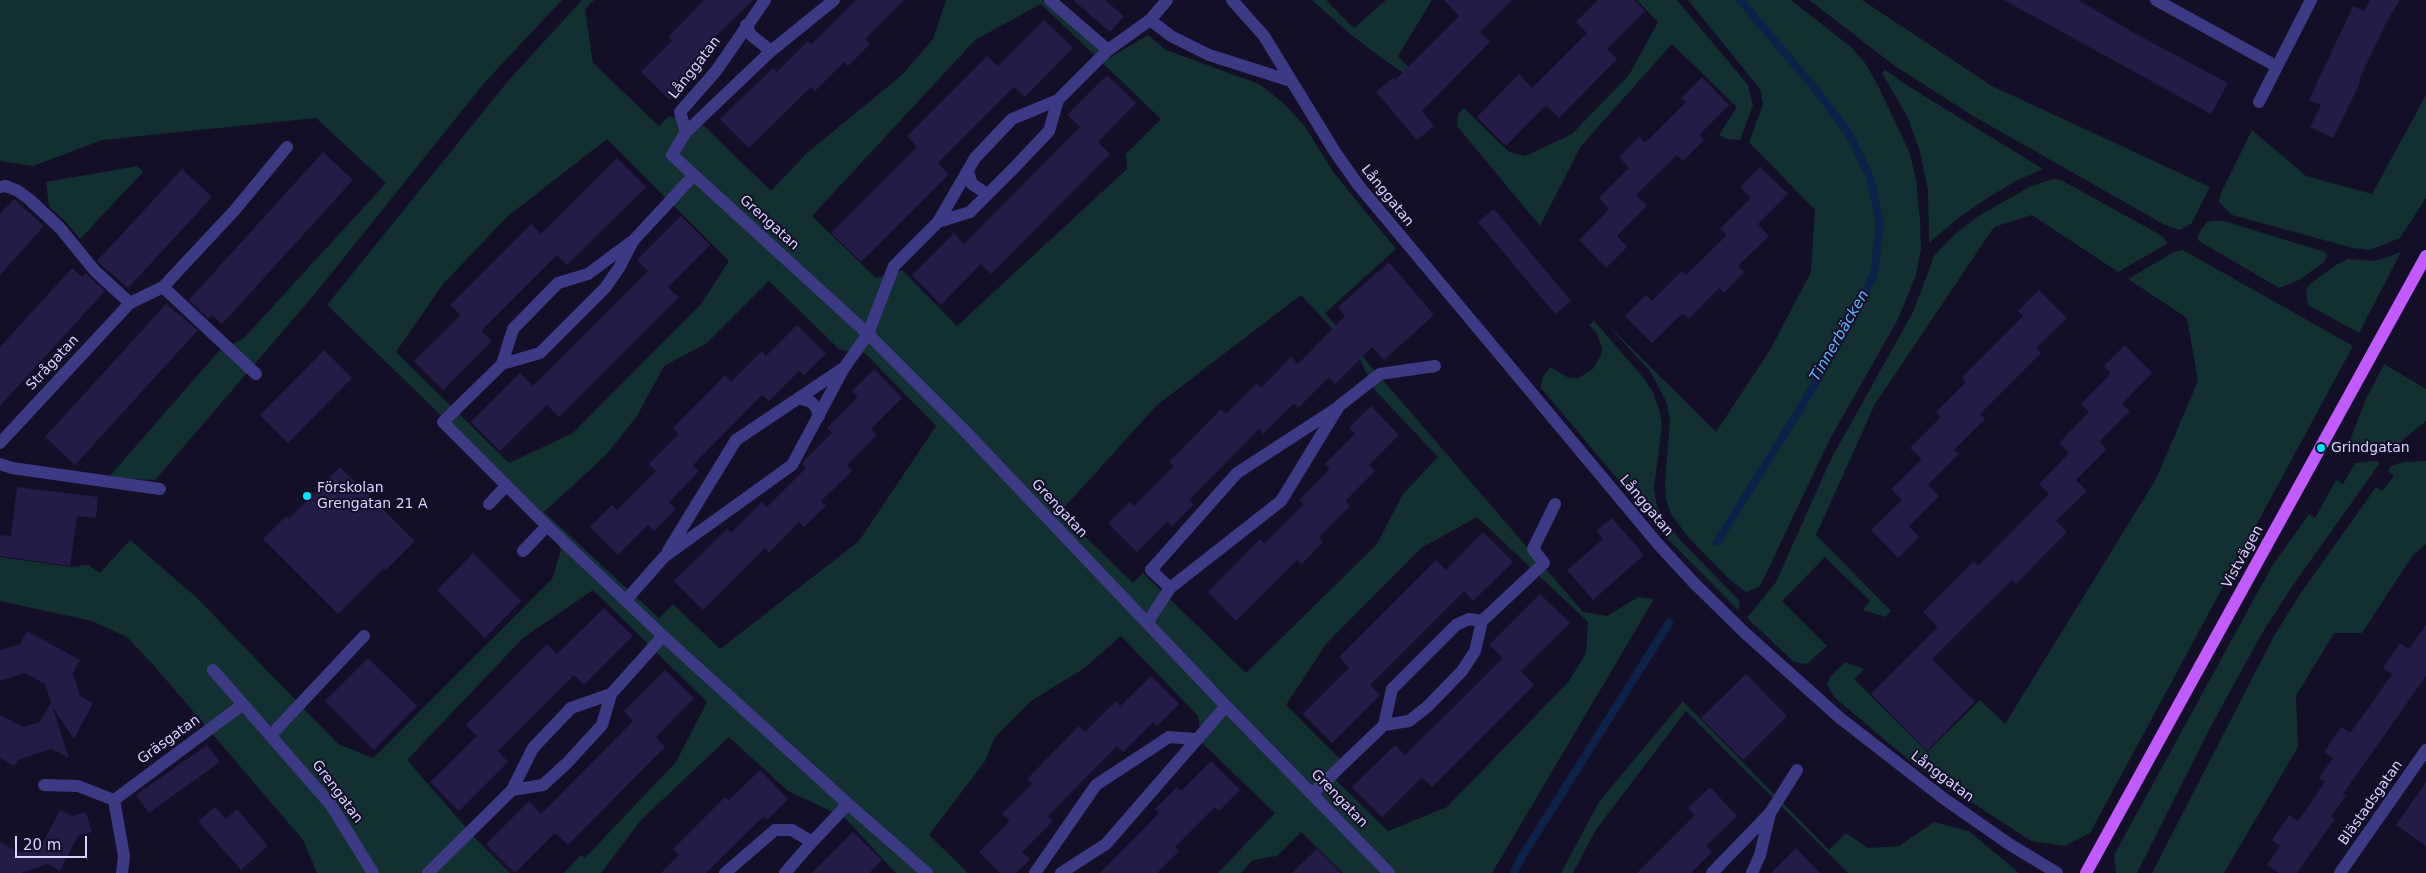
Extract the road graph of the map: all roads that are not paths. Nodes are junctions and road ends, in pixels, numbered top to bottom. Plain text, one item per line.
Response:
1 (765, 0) edge
2 (834, 0) edge
3 (1050, 0) edge
4 (1166, 0) edge
5 (1232, 0) edge
6 (2156, 0) edge
7 (2311, 0) edge
8 (1150, 20) junction
9 (746, 25) junction
10 (1108, 50) junction
11 (771, 51) junction
12 (2276, 66) junction
13 (1292, 81) junction
14 (1058, 100) junction
15 (2258, 102) dead end
16 (686, 132) junction
17 (287, 147) dead end
18 (968, 172) junction
19 (694, 175) junction
20 (0, 187) edge
21 (987, 194) junction
22 (938, 222) junction
23 (633, 241) junction
24 (2426, 256) edge
25 (588, 274) junction
26 (163, 287) junction
27 (597, 296) junction
28 (130, 303) junction
29 (868, 334) junction
30 (502, 364) junction
31 (1435, 366) dead end
32 (844, 368) junction
33 (256, 374) dead end
34 (799, 398) junction
35 (1339, 406) junction
36 (818, 416) junction
37 (0, 443) edge
38 (0, 464) edge
39 (506, 486) junction
40 (160, 489) dead end
41 (489, 504) dead end
42 (1555, 504) dead end
43 (548, 526) junction
44 (523, 551) dead end
45 (664, 557) junction
46 (1170, 588) junction
47 (626, 600) junction
48 (1482, 621) junction
49 (1148, 623) junction
50 (364, 636) dead end
51 (663, 636) junction
52 (212, 670) dead end
53 (611, 694) junction
54 (242, 705) junction
55 (1226, 706) junction
56 (1384, 726) junction
57 (271, 735) junction
58 (1195, 739) junction
59 (2426, 750) edge
60 (1797, 770) dead end
61 (44, 785) dead end
62 (512, 790) junction
63 (1312, 793) junction
64 (114, 800) junction
65 (848, 804) junction
66 (1770, 813) junction
67 (812, 842) junction
68 (1387, 872) edge
69 (122, 873) edge
70 (373, 873) edge
71 (428, 873) edge
72 (725, 873) edge
73 (784, 873) edge
74 (928, 873) edge
75 (1035, 873) edge
76 (1061, 873) edge
77 (1712, 873) edge
78 (1752, 873) edge
79 (2057, 873) edge
80 (2086, 873) edge
81 (2340, 873) edge

1 - 9 street, Långgatan
2 - 11 street
3 - 10 street
4 - 8 street
5 - 13 street, Långgatan
6 - 12 street
7 - 12 street
8 - 10 street
8 - 13 street
9 - 11 street
9 - 16 street, Långgatan
10 - 14 street
11 - 16 street
12 - 15 street
13 - 79 street, Långgatan
14 - 18 street
14 - 21 street
16 - 19 street, Grengatan
17 - 26 street, Strågatan
18 - 21 street
18 - 22 street
19 - 23 street
19 - 29 street, Grengatan
20 - 28 street
21 - 22 street
22 - 29 street
23 - 25 street
23 - 27 street
24 - 80 main road, Vistvägen
25 - 27 street
25 - 30 street
26 - 28 street, Strågatan
26 - 33 street
27 - 30 street
28 - 37 street, Strågatan
29 - 32 street
29 - 49 street, Grengatan
30 - 39 street
31 - 35 street
32 - 34 street
32 - 36 street
34 - 36 street
34 - 45 street
35 - 46 street
35 - 46 street
36 - 45 street
38 - 40 street
39 - 41 street
39 - 43 street
42 - 48 street
43 - 44 street
43 - 47 street
45 - 47 street
46 - 49 street
47 - 51 street
48 - 56 street
48 - 56 street
49 - 55 street, Grengatan
50 - 57 street
51 - 53 street
51 - 65 street
52 - 54 street, Grengatan
53 - 62 street
53 - 62 street
54 - 57 street, Grengatan
54 - 64 street, Gräsgatan
55 - 58 street
55 - 63 street, Grengatan
56 - 63 street
57 - 70 street, Grengatan
58 - 75 street
58 - 76 street
59 - 81 street, Blästadsgatan
60 - 66 street
61 - 64 street
62 - 71 street
63 - 68 street, Grengatan
64 - 69 street
65 - 67 street
65 - 74 street
66 - 77 street
66 - 78 street
67 - 72 street
67 - 73 street

